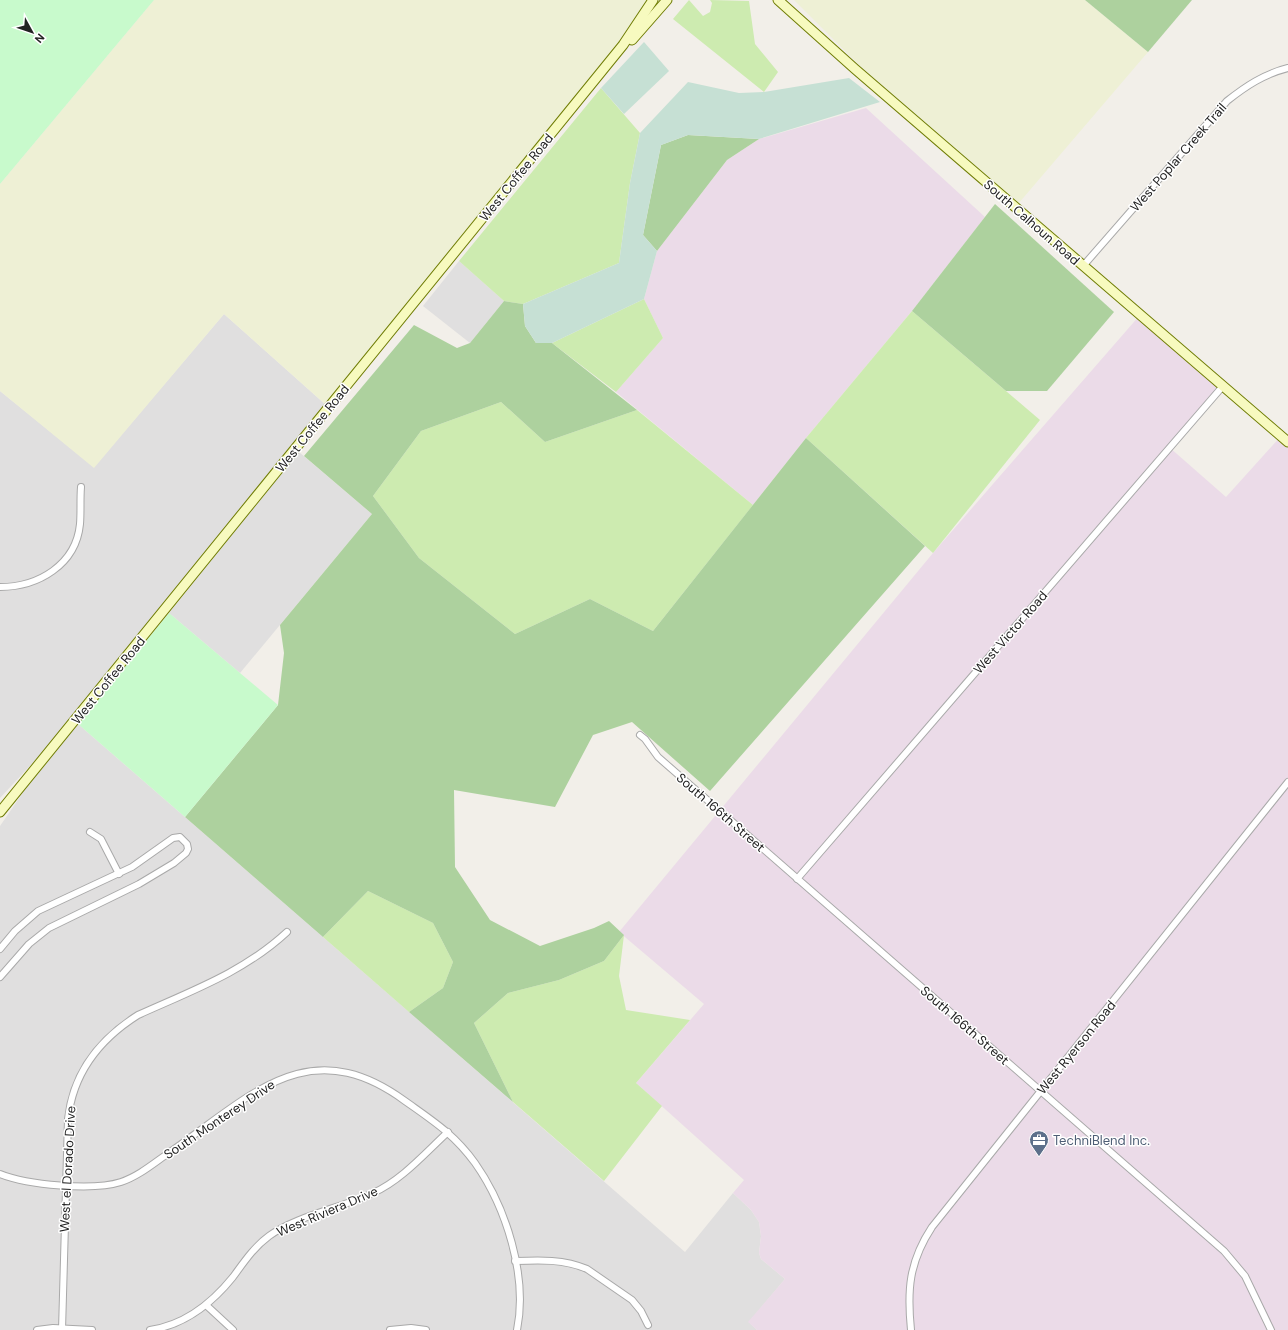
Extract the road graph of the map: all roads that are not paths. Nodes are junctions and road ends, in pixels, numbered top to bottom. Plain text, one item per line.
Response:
1 (653, 0) edge
2 (667, 0) edge
3 (778, 0) edge
4 (624, 45) junction
5 (1288, 68) edge
6 (1083, 266) junction
7 (1223, 386) junction
8 (1288, 442) edge
9 (81, 487) dead end
10 (0, 587) edge
11 (640, 736) dead end
12 (1288, 782) edge
13 (0, 812) edge
14 (90, 832) dead end
15 (119, 874) junction
16 (797, 879) junction
17 (287, 932) dead end
18 (0, 949) edge
19 (0, 977) edge
20 (1040, 1091) junction
21 (448, 1132) junction
22 (0, 1174) edge
23 (66, 1184) junction
24 (515, 1261) junction
25 (206, 1305) junction
26 (648, 1325) dead end
27 (62, 1329) edge
28 (37, 1330) edge
29 (92, 1330) edge
30 (150, 1330) edge
31 (233, 1330) edge
32 (390, 1330) edge
33 (426, 1330) edge
34 (517, 1330) edge
35 (911, 1330) edge
36 (1271, 1330) edge

1 - 4 street, West Coffee Road
2 - 4 street, West Coffee Road
3 - 6 street, South Calhoun Road
4 - 13 street, West Coffee Road
5 - 6 street, West Poplar Creek Trail
6 - 7 street, South Calhoun Road
7 - 8 street, South Calhoun Road
7 - 16 street, West Victor Road
9 - 10 street
11 - 16 street, South 166th Street
12 - 20 street, West Ryerson Road
14 - 15 street
15 - 18 street
15 - 19 street
16 - 20 street, South 166th Street
17 - 23 street, West el Dorado Drive
20 - 35 street, West Ryerson Road
20 - 36 street, South 166th Street
21 - 23 street, South Monterey Drive
21 - 24 street, South Monterey Drive
21 - 25 street, West Riviera Drive
22 - 23 street, South Monterey Drive
23 - 27 street, West el Dorado Drive
24 - 26 street
24 - 34 street, South Monterey Drive
25 - 30 street, West Riviera Drive
25 - 31 street
27 - 28 street
27 - 29 street
32 - 33 street

